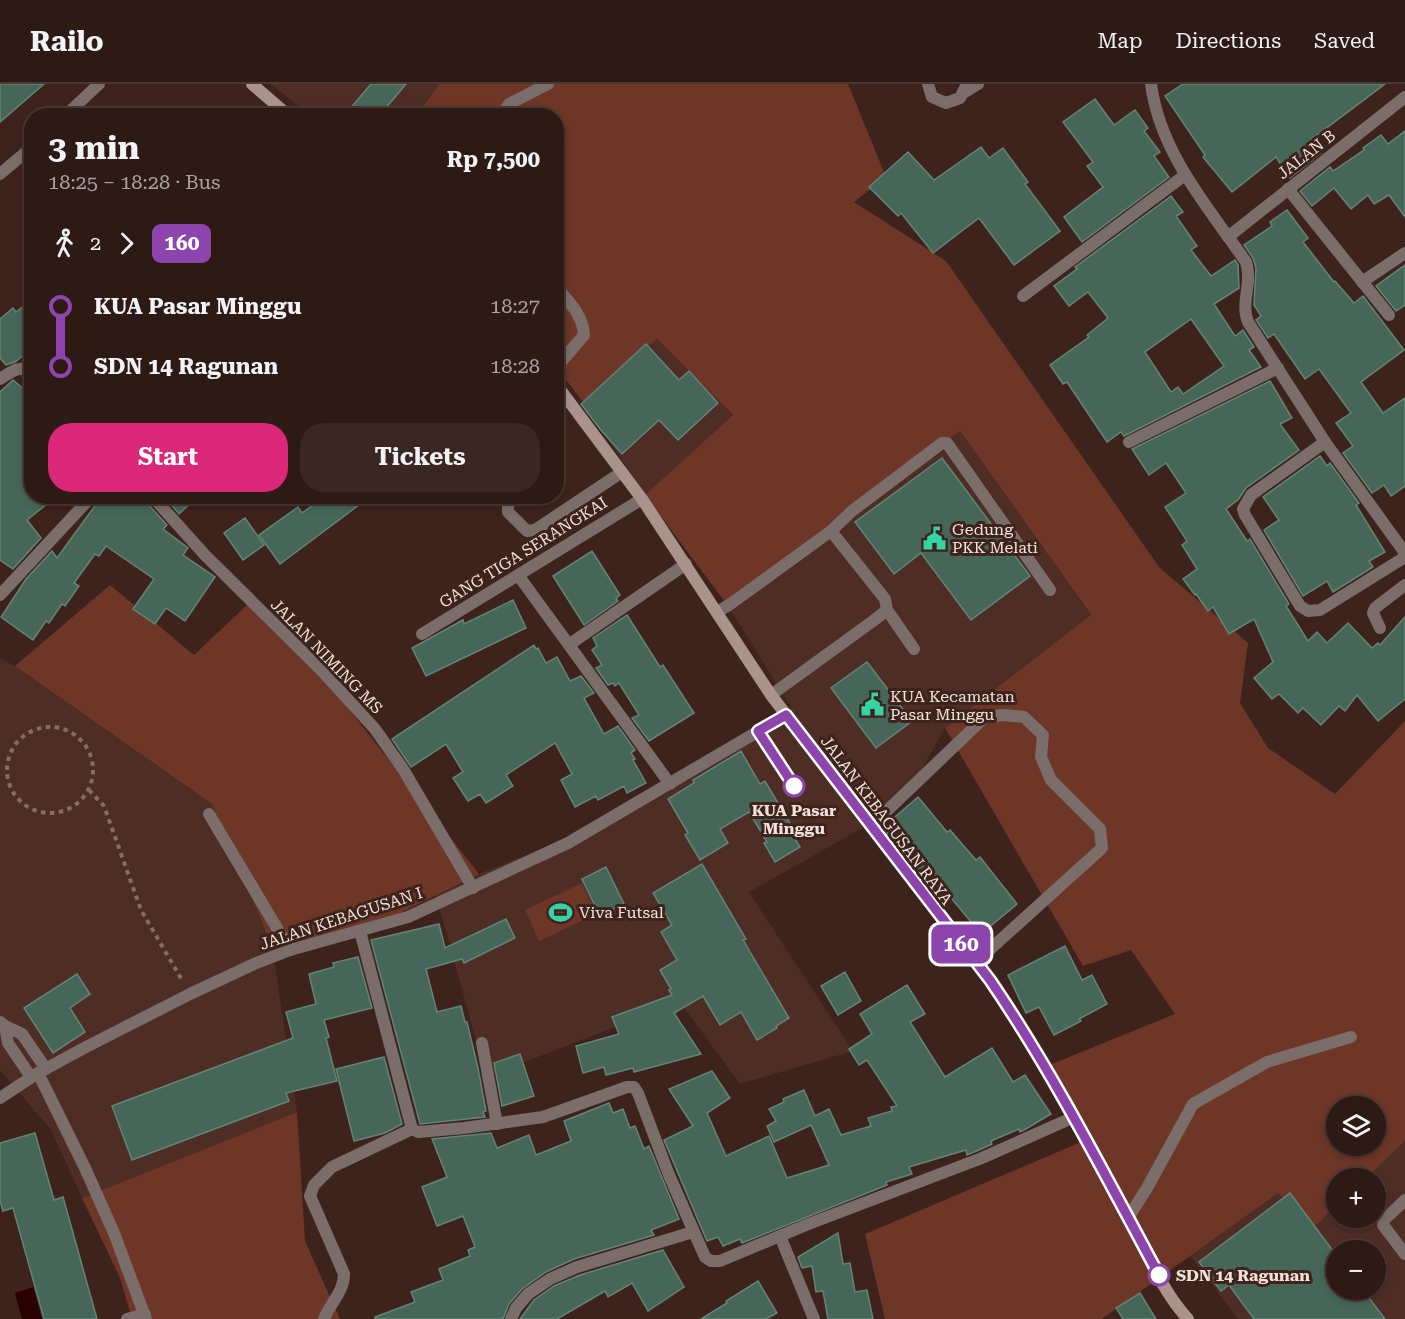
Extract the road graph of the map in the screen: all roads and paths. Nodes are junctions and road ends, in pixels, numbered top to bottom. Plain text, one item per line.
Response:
1 (99, 84) edge
2 (252, 84) edge
3 (548, 84) edge
4 (928, 84) edge
5 (978, 84) edge
6 (1151, 84) edge
7 (966, 88) edge
8 (1405, 97) edge
9 (74, 108) edge
10 (280, 108) edge
11 (506, 108) edge
12 (24, 154) edge
13 (0, 174) edge
14 (1185, 175) junction
15 (1288, 189) junction
16 (1228, 237) junction
17 (1405, 253) edge
18 (1362, 282) junction
19 (564, 296) edge
20 (1023, 296) dead end
21 (1389, 315) dead end
22 (564, 359) edge
23 (24, 368) edge
24 (1278, 368) junction
25 (0, 379) edge
26 (564, 395) edge
27 (1129, 442) dead end
28 (1325, 442) junction
29 (622, 472) junction
30 (642, 499) junction
31 (85, 504) edge
32 (159, 504) edge
33 (508, 504) edge
34 (831, 531) junction
35 (1405, 553) edge
36 (1405, 557) edge
37 (686, 564) junction
38 (518, 575) junction
39 (1405, 585) edge
40 (1050, 590) dead end
41 (0, 595) edge
42 (886, 610) junction
43 (717, 612) junction
44 (1380, 628) dead end
45 (422, 634) dead end
46 (570, 644) junction
47 (914, 649) dead end
48 (771, 695) junction
49 (786, 715) junction
50 (758, 731) junction
51 (670, 784) junction
52 (795, 789) dead end
53 (89, 790) junction
54 (209, 814) dead end
55 (871, 826) junction
56 (473, 888) junction
57 (360, 931) junction
58 (290, 950) junction
59 (976, 962) junction
60 (190, 994) junction
61 (2, 1024) edge
62 (1351, 1037) dead end
63 (482, 1043) dead end
64 (41, 1071) junction
65 (0, 1098) edge
66 (1074, 1117) junction
67 (496, 1124) junction
68 (412, 1129) junction
69 (1405, 1200) edge
70 (1128, 1218) junction
71 (693, 1232) junction
72 (780, 1236) junction
73 (1405, 1254) edge
74 (145, 1317) edge
75 (127, 1319) edge
76 (324, 1319) edge
77 (511, 1319) edge
78 (814, 1319) edge
79 (1188, 1319) edge

1 - 9 street
2 - 10 main road
3 - 11 street
4 - 7 street
5 - 7 street
6 - 14 street
8 - 15 street, JALAN B
12 - 13 street
14 - 16 street
14 - 20 street
15 - 16 street, JALAN B
15 - 18 street
16 - 24 street
17 - 18 street
18 - 21 street
19 - 22 street
23 - 25 street
24 - 27 street
24 - 28 street
26 - 29 main road, JALAN KEBAGUSAN RAYA
28 - 35 street
28 - 36 street
29 - 30 main road, JALAN KEBAGUSAN RAYA
29 - 33 street
30 - 37 main road, JALAN KEBAGUSAN RAYA
30 - 38 street, GANG TIGA SERANGKAI
31 - 41 street
32 - 56 street, JALAN NIMING MS
34 - 40 street
34 - 42 street
34 - 43 street
37 - 43 main road, JALAN KEBAGUSAN RAYA
37 - 46 street
38 - 45 street, GANG TIGA SERANGKAI
38 - 46 street
39 - 44 street
42 - 47 street
42 - 48 street
43 - 48 main road, JALAN KEBAGUSAN RAYA
46 - 51 street
48 - 49 main road, JALAN KEBAGUSAN RAYA
49 - 50 street, JALAN KEBAGUSAN I
49 - 55 main road, JALAN KEBAGUSAN RAYA
50 - 51 street, JALAN KEBAGUSAN I
50 - 52 street
51 - 56 street, JALAN KEBAGUSAN I
53 - 53 path
53 - 60 path
54 - 58 street
55 - 59 main road, JALAN KEBAGUSAN RAYA
55 - 59 street
56 - 57 street, JALAN KEBAGUSAN I
57 - 58 street, JALAN KEBAGUSAN I
57 - 68 street
58 - 60 street, JALAN KEBAGUSAN I
59 - 66 main road, JALAN KEBAGUSAN RAYA
60 - 64 street, JALAN KEBAGUSAN I
61 - 64 street
62 - 70 street
63 - 67 street
64 - 65 street, JALAN KEBAGUSAN I
64 - 74 street
66 - 70 main road, JALAN KEBAGUSAN RAYA
66 - 72 street
67 - 68 street
67 - 71 street
68 - 76 street
69 - 73 street
70 - 79 main road, JALAN KEBAGUSAN RAYA
71 - 72 street
71 - 77 street
72 - 78 street
74 - 75 street

